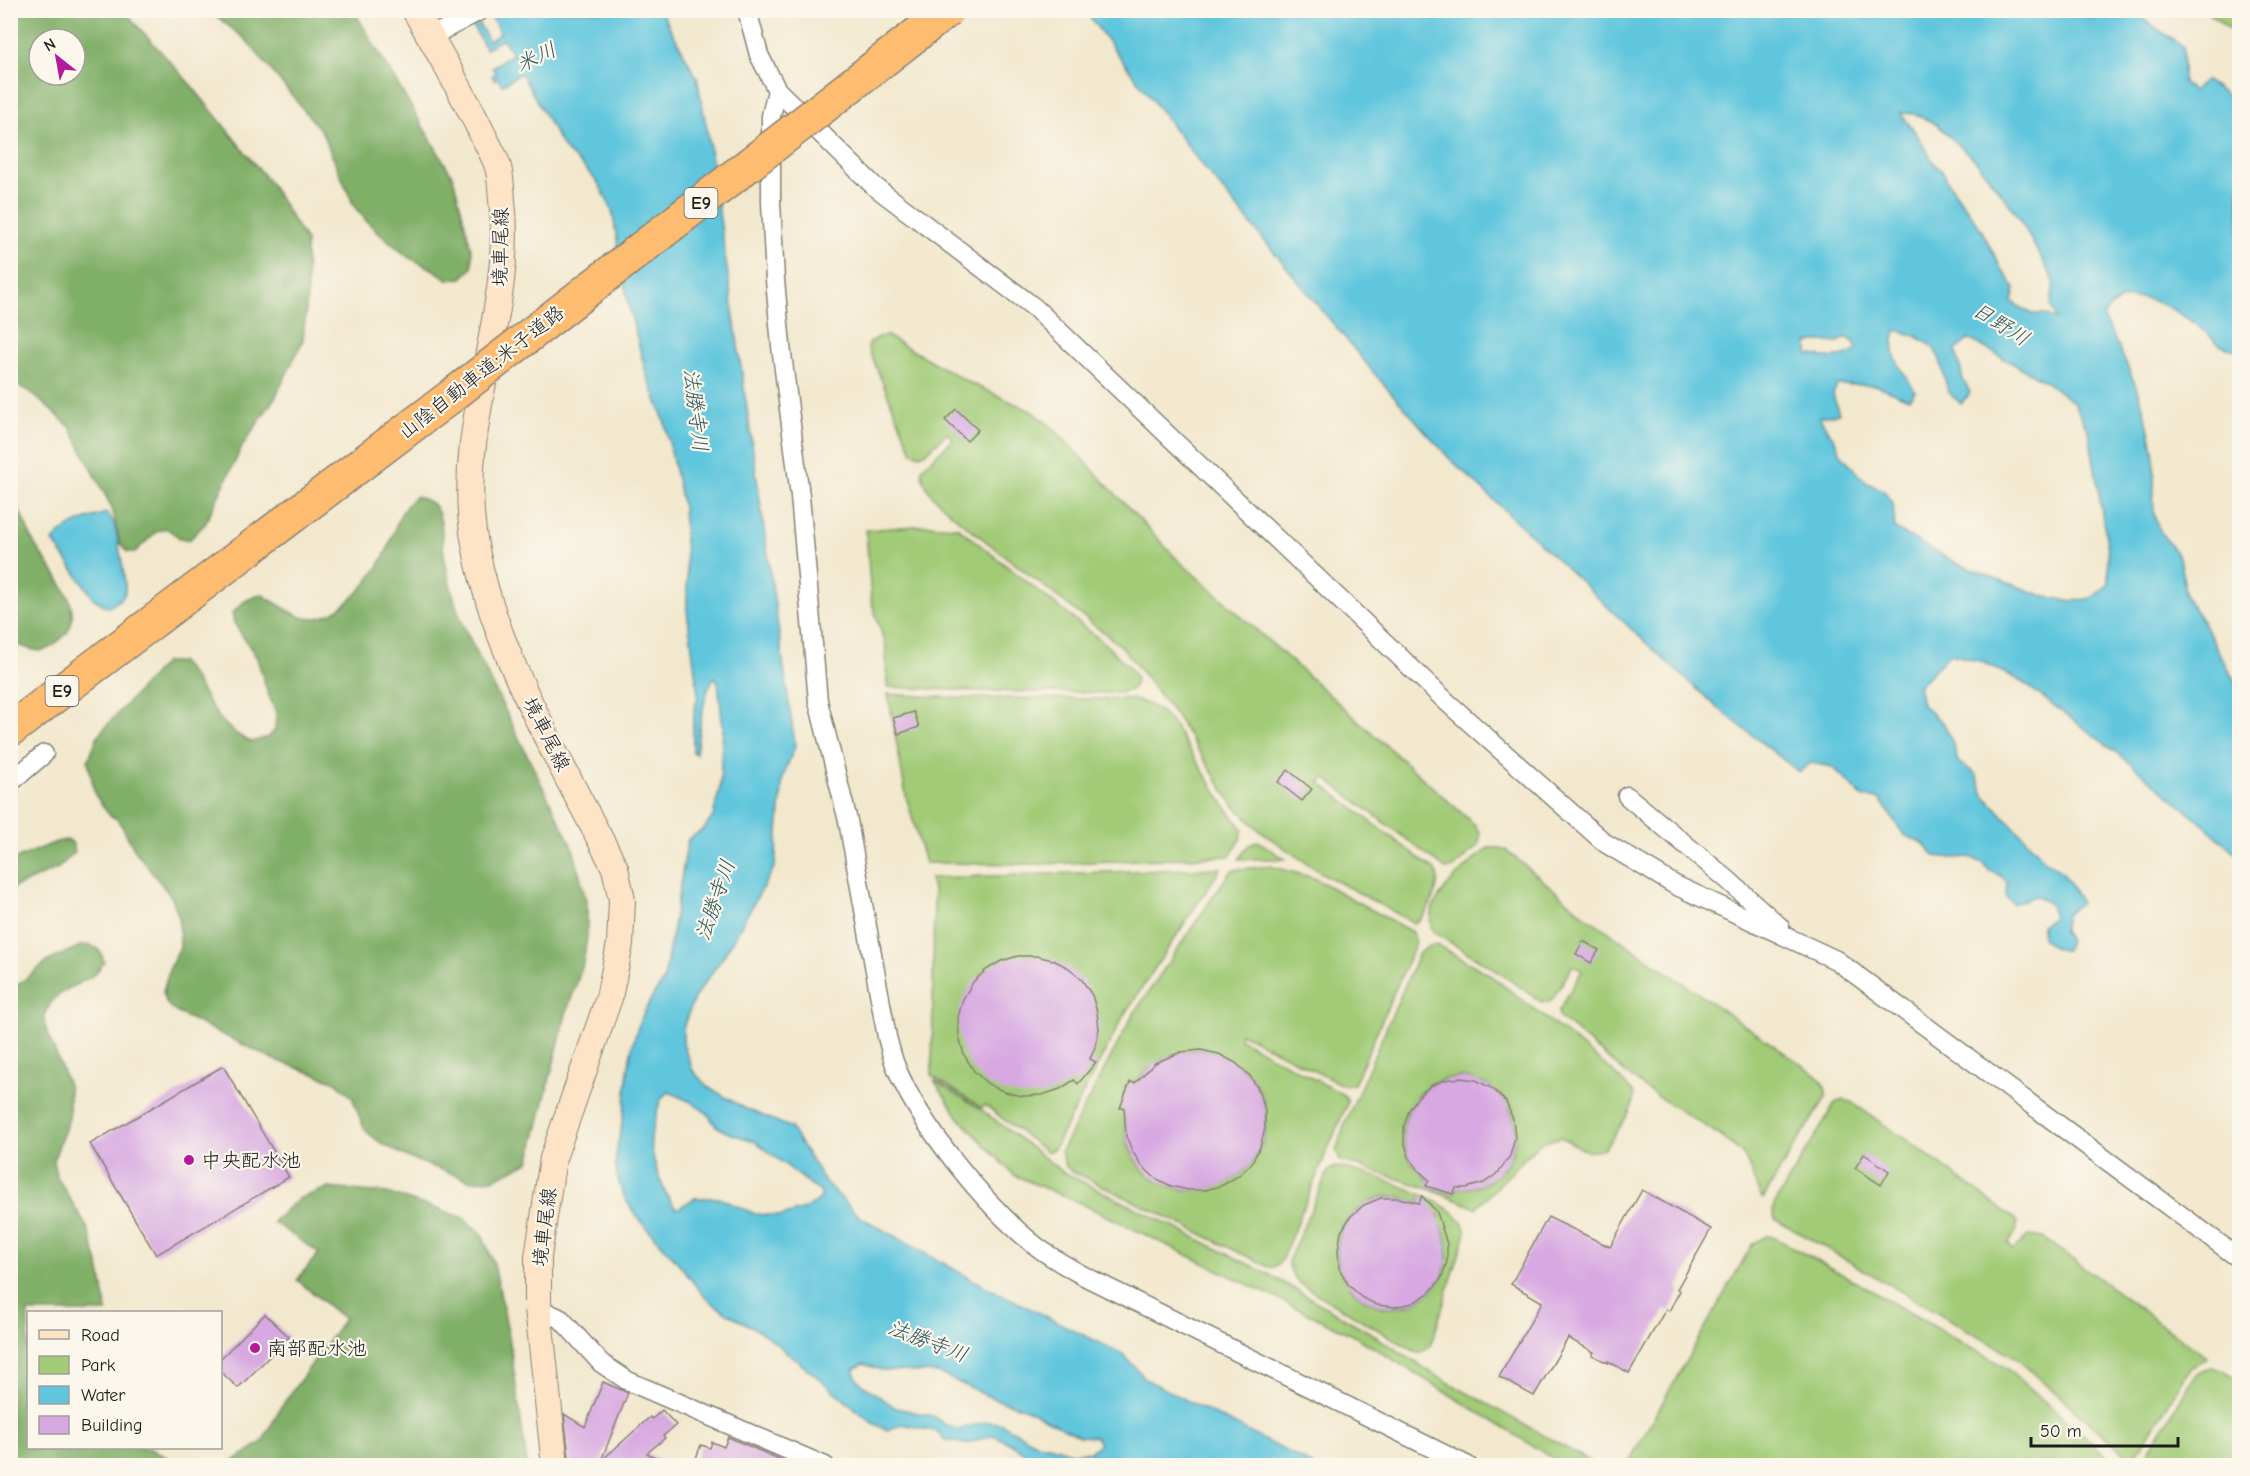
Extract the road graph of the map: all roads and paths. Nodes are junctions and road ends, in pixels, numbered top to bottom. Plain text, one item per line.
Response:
1 (415, 10) edge
2 (481, 10) edge
3 (747, 10) edge
4 (929, 10) edge
5 (948, 10) edge
6 (441, 31) junction
7 (777, 90) junction
8 (450, 388) junction
9 (110, 646) junction
10 (10, 714) edge
11 (10, 730) edge
12 (44, 754) dead end
13 (10, 783) edge
14 (1627, 796) dead end
15 (1794, 940) junction
16 (2240, 1259) edge
17 (538, 1308) junction
18 (555, 1466) edge
19 (825, 1466) edge
20 (1468, 1466) edge

1 - 6 main road, 境車尾線
2 - 6 street
3 - 7 street
4 - 8 highway, 山陰自動車道;米子道路 / E9
5 - 8 highway, 山陰自動車道;米子道路 / E9, bridge
6 - 17 main road, 境車尾線
7 - 15 street
7 - 20 street
8 - 9 highway, 山陰自動車道;米子道路 / E9
9 - 10 highway, 山陰自動車道;米子道路 / E9
9 - 11 highway, 山陰自動車道;米子道路 / E9
12 - 13 street
14 - 15 street
15 - 16 street
17 - 18 main road, 境車尾線
17 - 19 street

